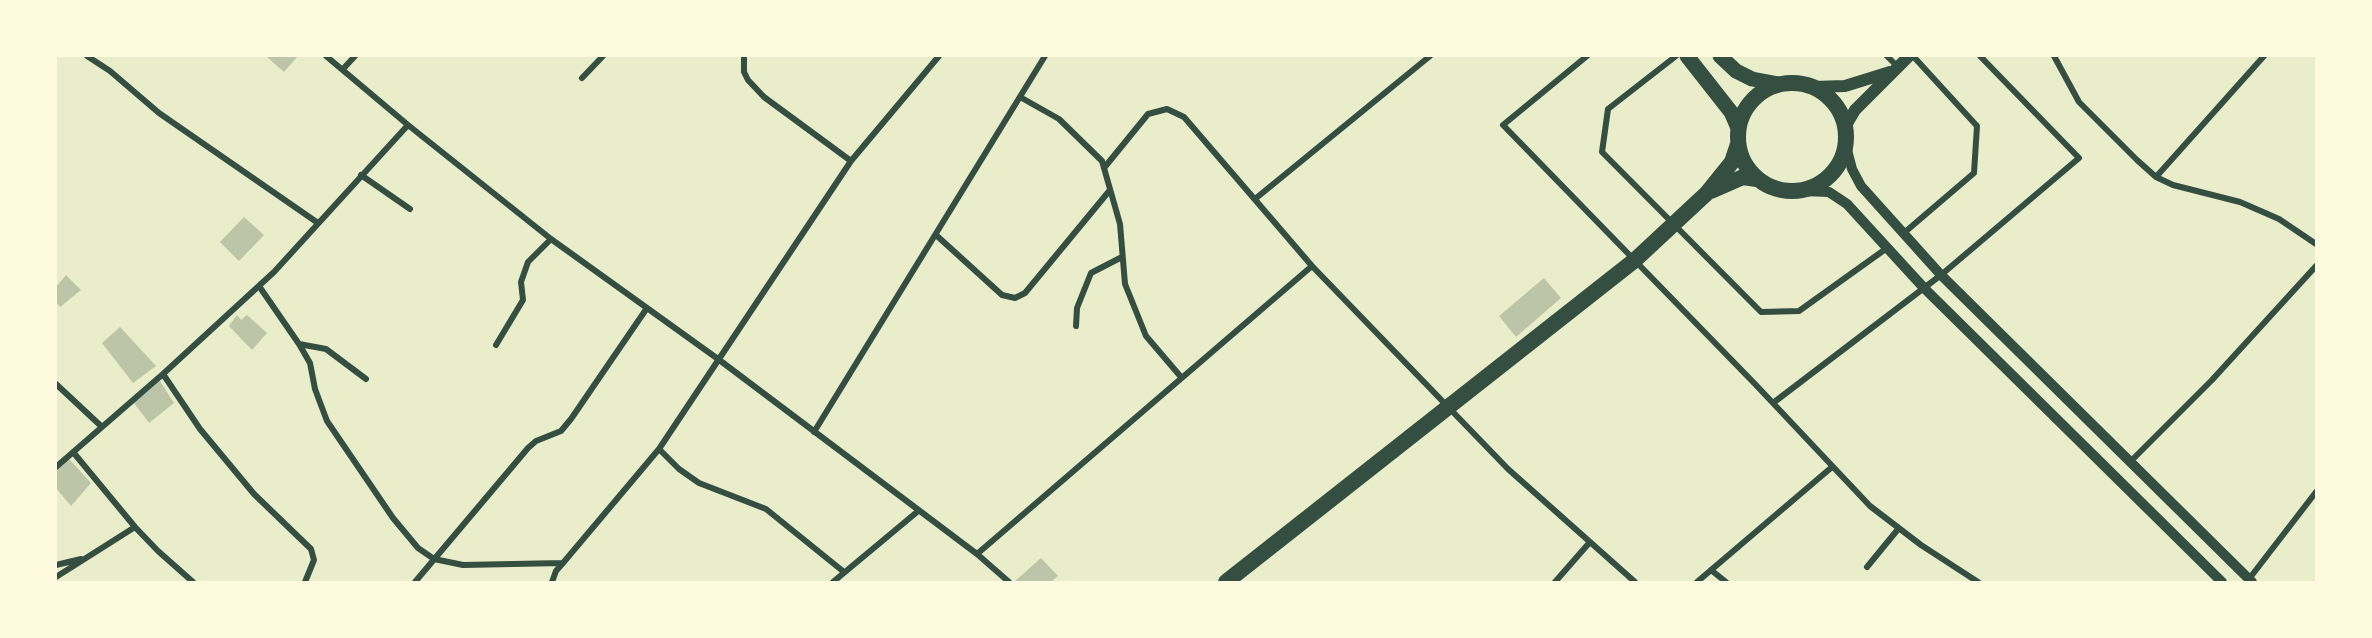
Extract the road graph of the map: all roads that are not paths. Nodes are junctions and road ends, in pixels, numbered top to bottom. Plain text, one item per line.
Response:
1 (87, 56) edge
2 (326, 56) edge
3 (356, 56) edge
4 (603, 56) edge
5 (744, 56) edge
6 (939, 56) edge
7 (1045, 56) edge
8 (1430, 56) edge
9 (1587, 56) edge
10 (1676, 56) edge
11 (1687, 56) edge
12 (1720, 56) edge
13 (1887, 56) edge
14 (1911, 56) edge
15 (1980, 56) edge
16 (2054, 56) edge
17 (2264, 56) edge
18 (1896, 68) junction
19 (343, 69) junction
20 (582, 78) dead end
21 (1779, 84) junction
22 (1813, 87) junction
23 (1020, 97) junction
24 (408, 125) junction
25 (1845, 127) junction
26 (1738, 136) junction
27 (1846, 146) junction
28 (851, 161) junction
29 (1104, 168) junction
30 (361, 175) junction
31 (2156, 177) junction
32 (1757, 179) junction
33 (1110, 190) junction
34 (1802, 191) junction
35 (1707, 192) junction
36 (1255, 199) junction
37 (410, 209) dead end
38 (318, 223) junction
39 (1674, 225) junction
40 (1905, 232) junction
41 (936, 236) junction
42 (551, 239) junction
43 (2316, 244) edge
44 (1887, 248) junction
45 (1122, 257) junction
46 (1635, 260) junction
47 (1312, 266) junction
48 (2316, 266) edge
49 (1941, 275) junction
50 (259, 286) junction
51 (1924, 288) junction
52 (647, 308) junction
53 (1076, 326) dead end
54 (299, 344) junction
55 (496, 345) dead end
56 (718, 359) junction
57 (163, 374) junction
58 (1181, 377) junction
59 (366, 379) dead end
60 (56, 384) edge
61 (1773, 403) junction
62 (1447, 408) junction
63 (101, 426) junction
64 (814, 432) junction
65 (659, 449) junction
66 (73, 452) junction
67 (2130, 462) junction
68 (56, 467) edge
69 (1832, 467) junction
70 (2316, 492) edge
71 (917, 512) junction
72 (135, 526) junction
73 (1899, 528) junction
74 (1590, 542) junction
75 (976, 554) junction
76 (89, 557) junction
77 (434, 559) junction
78 (562, 563) junction
79 (56, 565) edge
80 (1867, 567) dead end
81 (1711, 570) junction
82 (844, 572) junction
83 (56, 578) edge
84 (2250, 581) edge
85 (193, 582) edge
86 (305, 582) edge
87 (415, 582) edge
88 (552, 582) edge
89 (833, 582) edge
90 (1009, 582) edge
91 (1226, 582) edge
92 (1555, 582) edge
93 (1635, 582) edge
94 (1696, 582) edge
95 (1726, 582) edge
96 (1978, 582) edge
97 (2222, 582) edge

1 - 38 street
2 - 19 street
3 - 19 street
4 - 20 street
5 - 28 street
6 - 28 street
7 - 23 street
8 - 36 street
9 - 46 street
10 - 39 street
11 - 26 main road
12 - 21 main road
13 - 18 street
14 - 18 main road
14 - 40 street
15 - 49 street
16 - 31 street
17 - 31 street
18 - 22 main road
18 - 25 main road
19 - 24 street
21 - 22 highway
21 - 26 highway
22 - 25 highway
23 - 29 street
23 - 41 street
24 - 30 street
24 - 42 street
25 - 27 highway
26 - 32 highway
26 - 35 highway
27 - 34 highway
27 - 40 street
28 - 56 street
29 - 33 street
29 - 36 street
30 - 37 street
30 - 38 street
31 - 43 street
32 - 34 highway
32 - 35 highway
33 - 41 street
33 - 45 street
34 - 44 street
35 - 39 highway
36 - 47 street
38 - 50 street
39 - 44 street
39 - 46 highway
40 - 49 street
41 - 64 street
42 - 52 street
42 - 55 street
44 - 51 street
45 - 53 street
45 - 58 street
46 - 61 street
46 - 62 highway
47 - 58 street
47 - 62 street
48 - 67 street
49 - 51 street
49 - 67 street
50 - 54 street
50 - 57 street
51 - 61 street
51 - 97 street
52 - 56 street
52 - 77 street
54 - 59 street
54 - 77 street
56 - 64 street
56 - 65 street
57 - 63 street
57 - 86 street
58 - 75 street
60 - 63 street
61 - 69 street
62 - 74 street
62 - 91 highway
63 - 66 street
64 - 71 street
65 - 78 street
65 - 82 street
66 - 68 street
66 - 72 street
67 - 84 street
69 - 73 street
69 - 81 street
70 - 84 street
71 - 75 street
71 - 82 street
72 - 76 street
72 - 85 street
73 - 80 street
73 - 96 street
74 - 92 street
74 - 93 street
75 - 90 street
76 - 79 street
76 - 83 street
77 - 78 street
77 - 87 street
78 - 88 street
81 - 94 street
81 - 95 street
82 - 89 street

